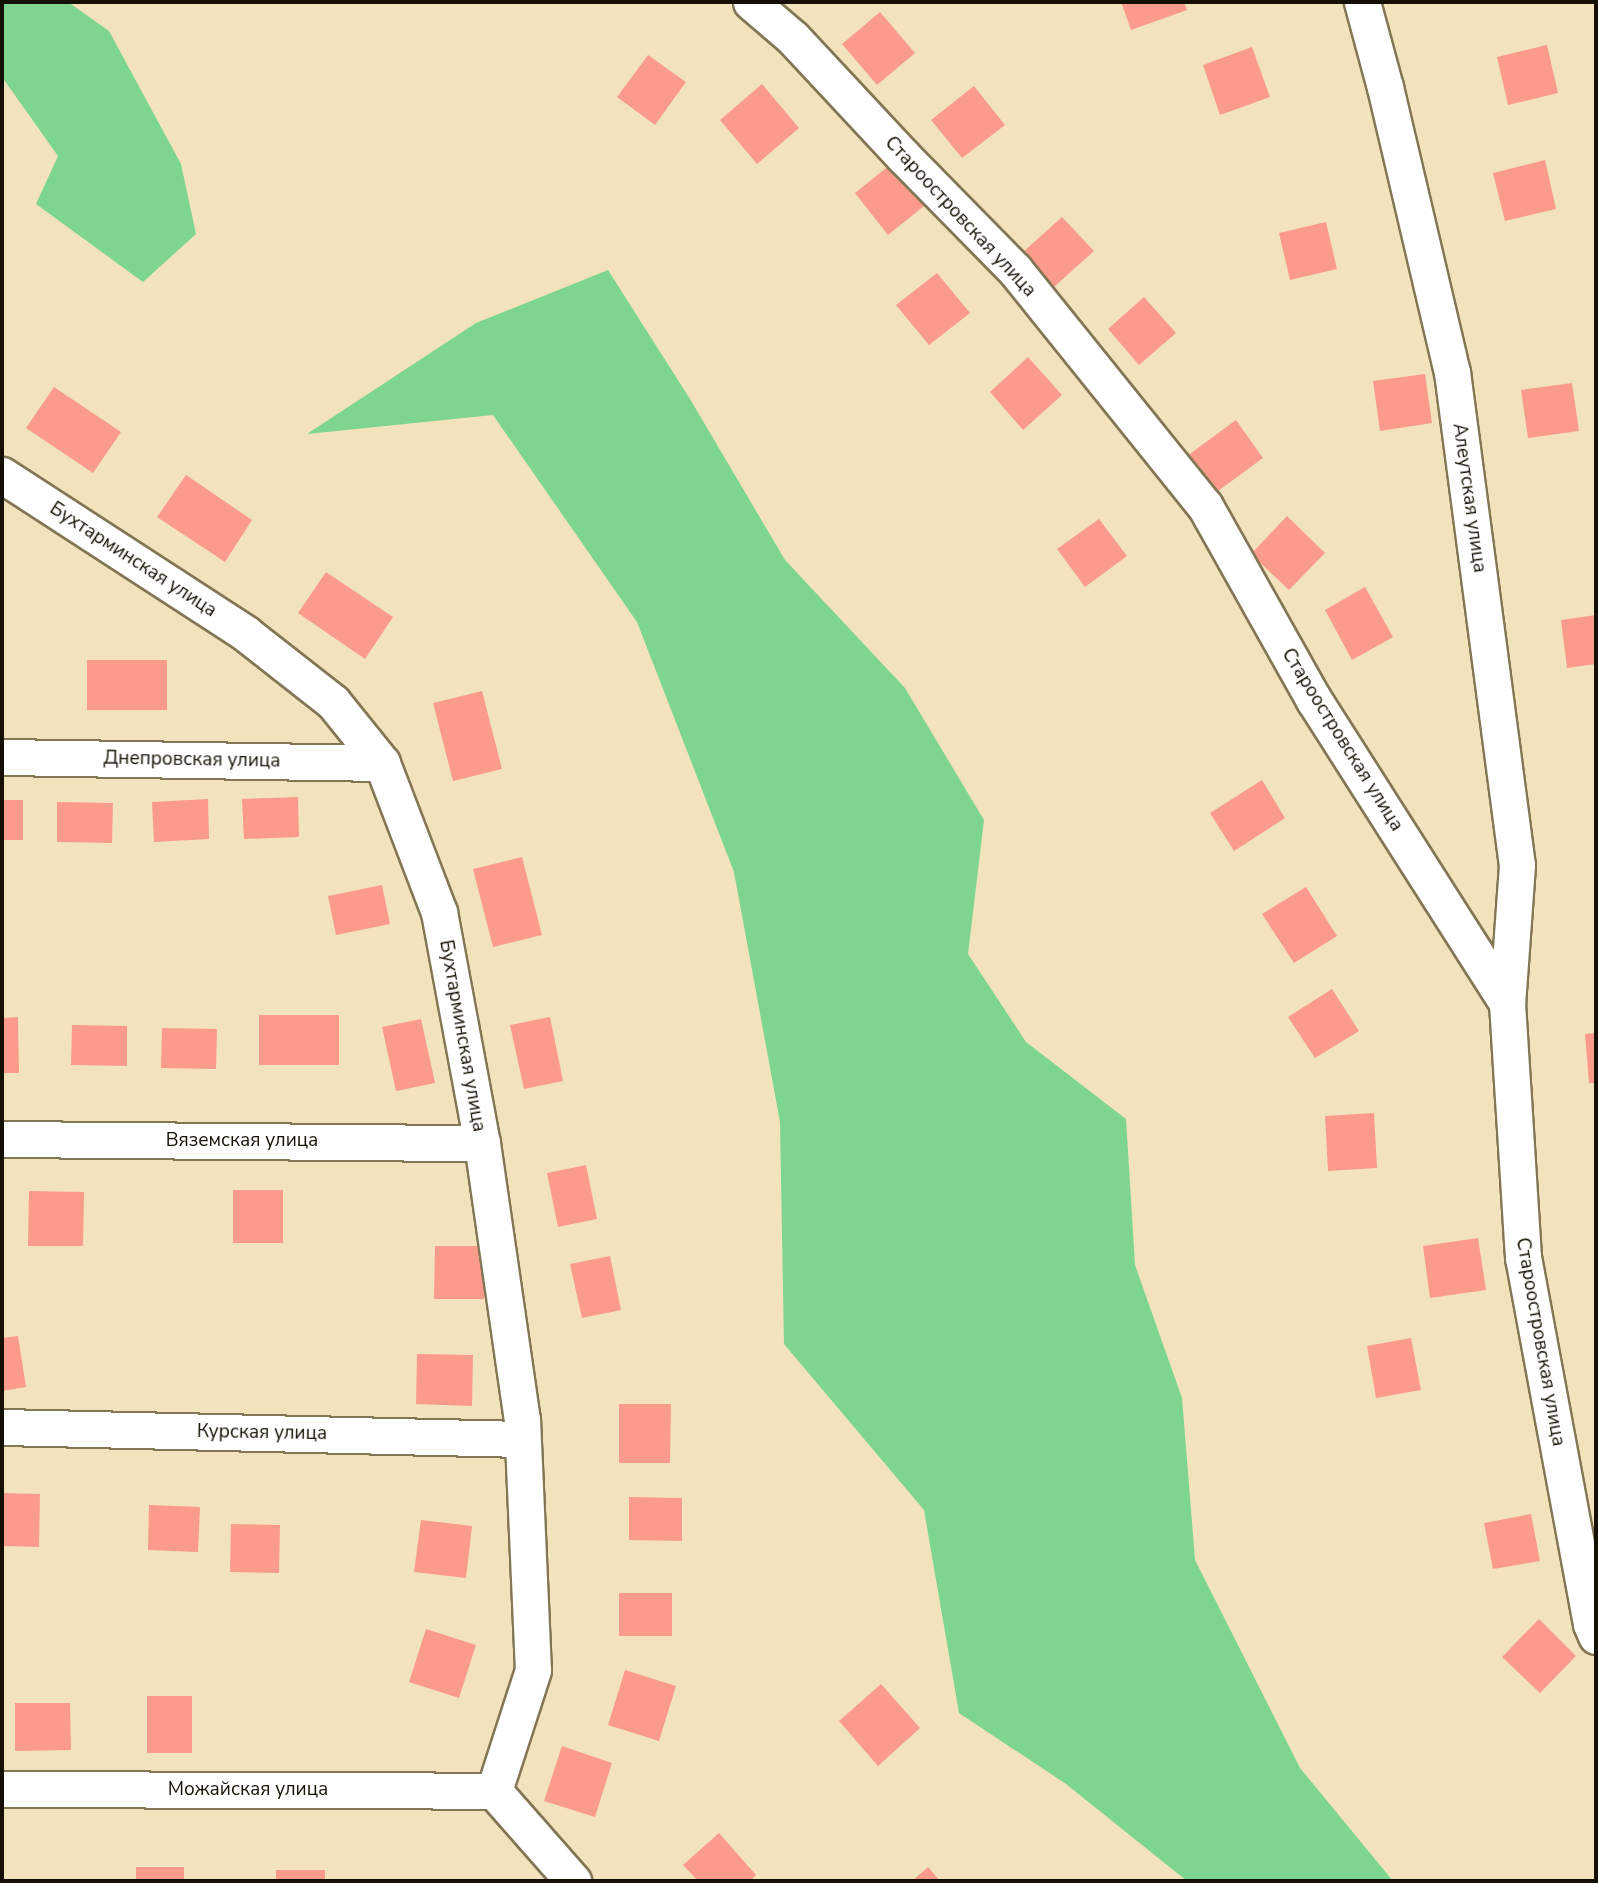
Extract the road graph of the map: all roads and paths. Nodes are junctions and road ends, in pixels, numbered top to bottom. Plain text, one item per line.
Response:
1 (751, 2) edge
2 (1362, 2) edge
3 (2, 475) edge
4 (2, 757) edge
5 (382, 763) junction
6 (1507, 1003) junction
7 (2, 1139) edge
8 (482, 1143) junction
9 (2, 1427) edge
10 (522, 1439) junction
11 (1596, 1636) edge
12 (2, 1789) edge
13 (494, 1791) junction
14 (573, 1881) edge

1 - 6 street, Староостровская улица
2 - 6 street, Алеутская улица
3 - 5 street, Бухтарминская улица
4 - 5 street, Днепровская улица
5 - 8 street, Бухтарминская улица
6 - 11 street, Староостровская улица
7 - 8 street, Вяземская улица
8 - 10 street, Бухтарминская улица
9 - 10 street, Курская улица
10 - 13 street, Бухтарминская улица
12 - 13 street, Можайская улица
13 - 14 street

